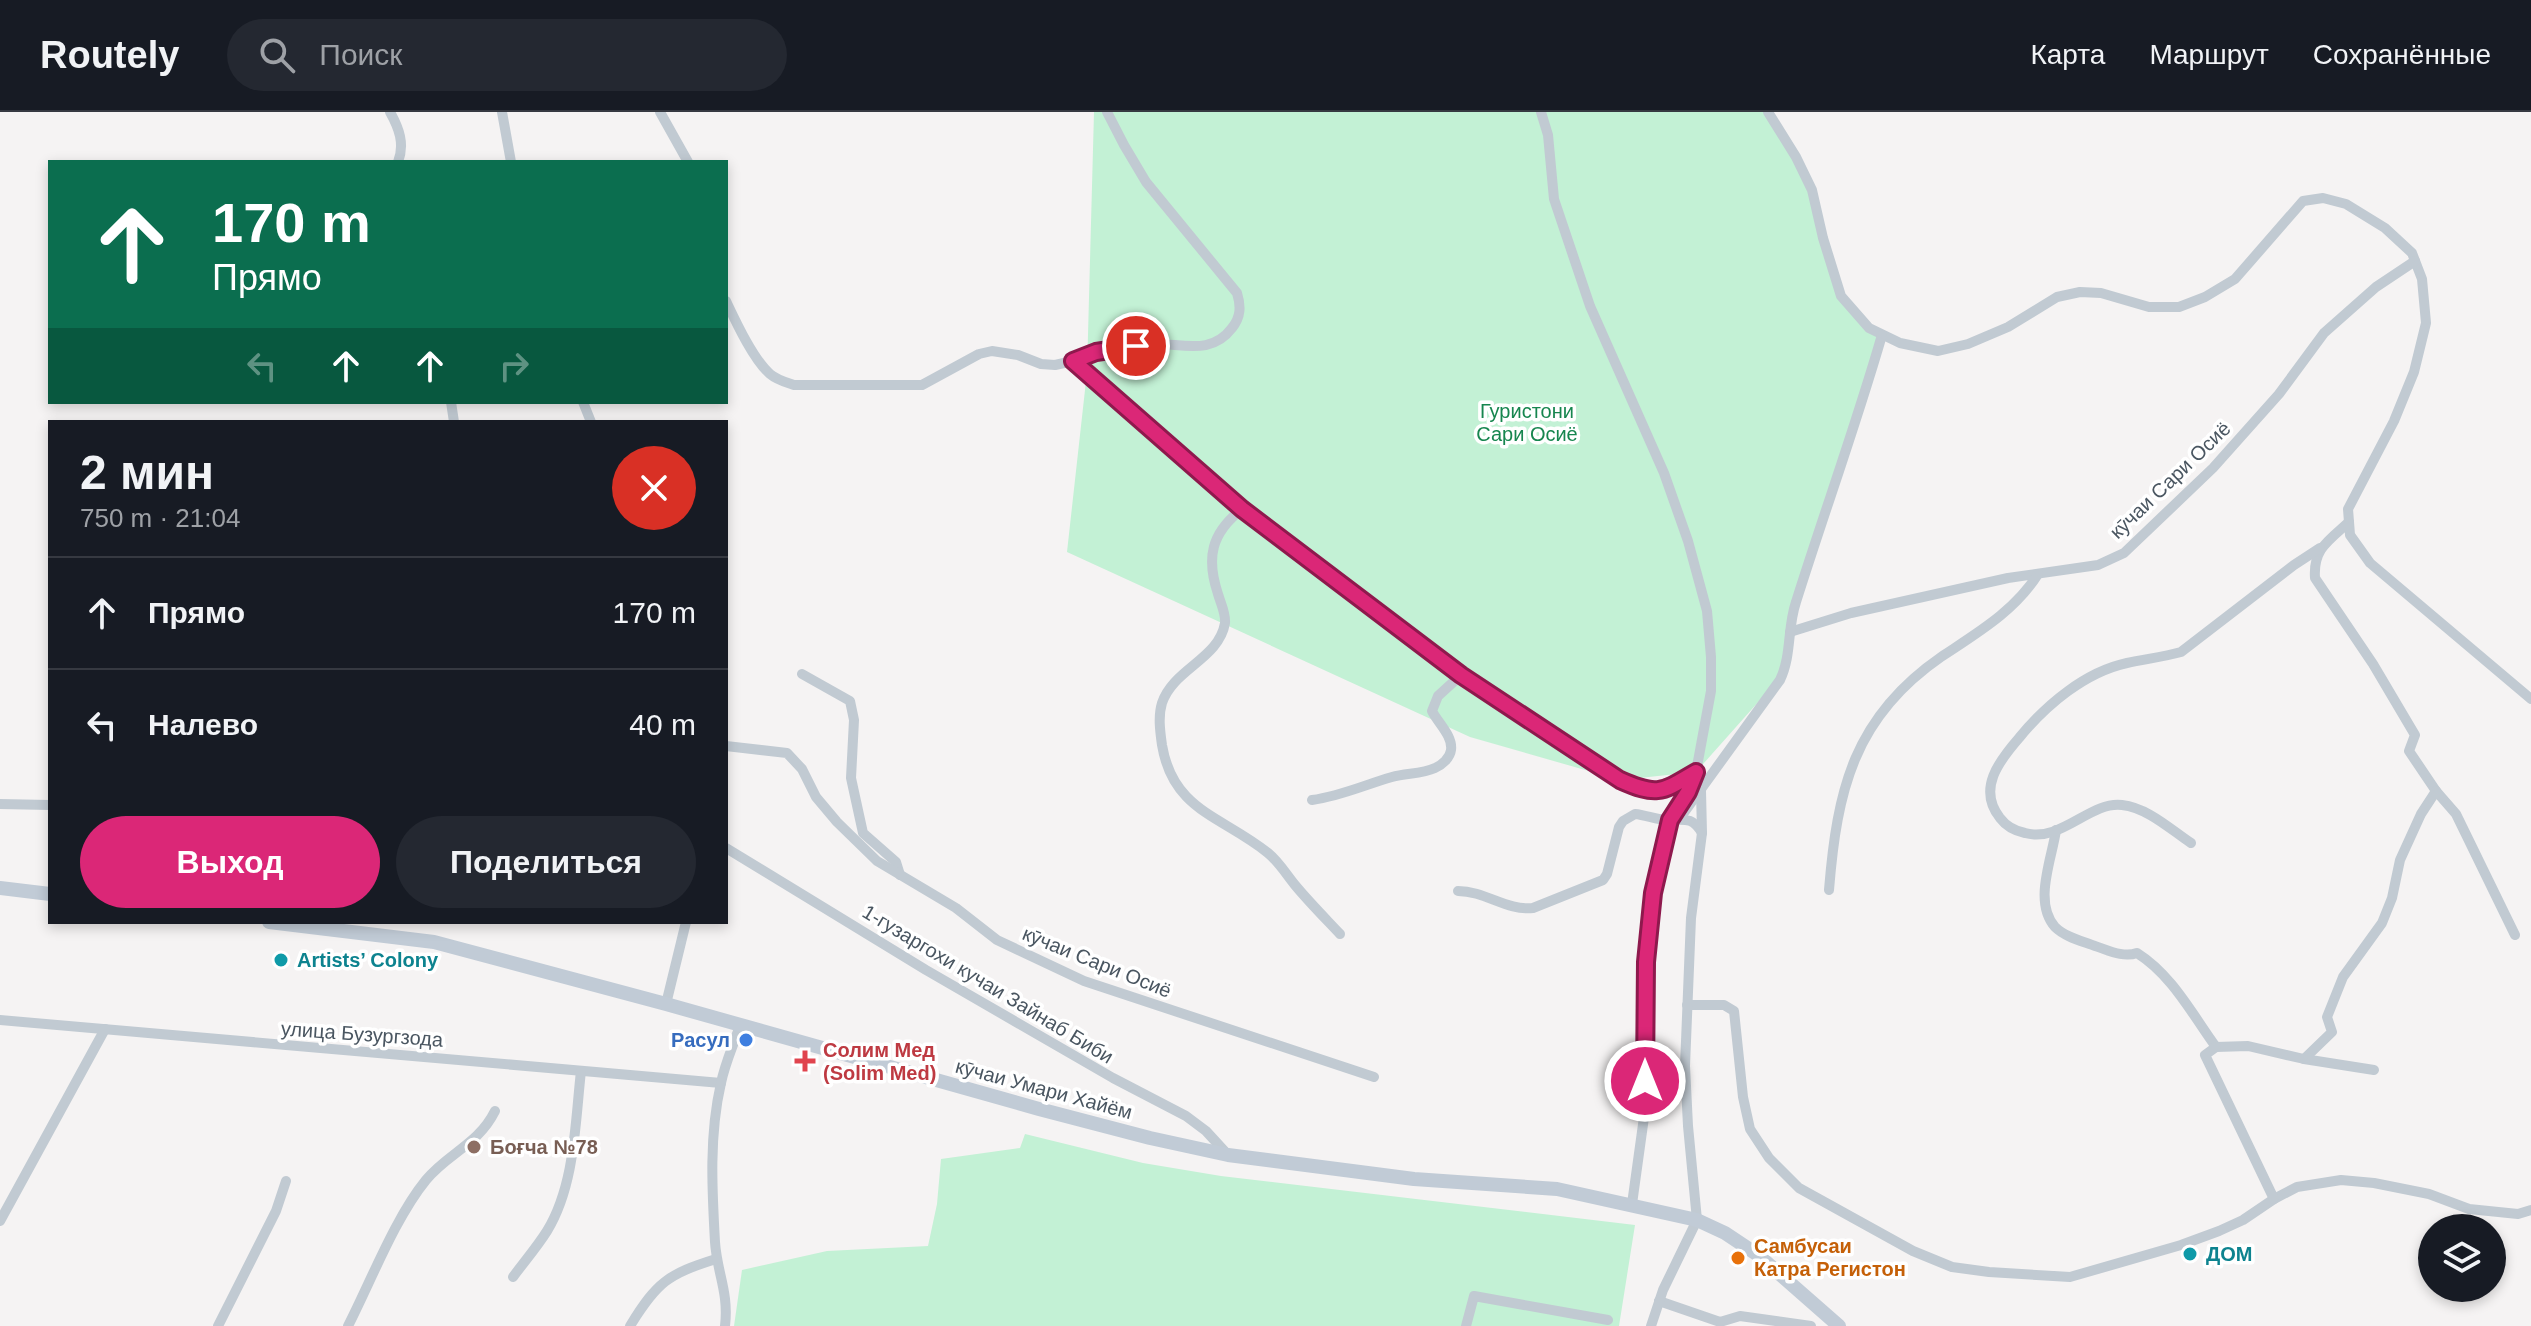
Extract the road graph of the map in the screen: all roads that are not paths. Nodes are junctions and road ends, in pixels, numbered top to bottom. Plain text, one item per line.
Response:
1 (390, 112) edge
2 (502, 112) edge
3 (660, 112) edge
4 (1107, 112) edge
5 (1541, 112) edge
6 (1768, 112) edge
7 (399, 160) edge
8 (511, 160) edge
9 (687, 160) edge
10 (2415, 261) junction
11 (728, 305) edge
12 (1882, 335) junction
13 (1073, 361) junction
14 (1242, 509) junction
15 (2349, 522) junction
16 (2320, 548) junction
17 (2038, 574) junction
18 (1790, 632) junction
19 (802, 674) dead end
20 (1461, 675) junction
21 (2531, 699) edge
22 (728, 746) edge
23 (1696, 772) junction
24 (1701, 791) junction
25 (2436, 791) junction
26 (1312, 800) dead end
27 (0, 804) edge
28 (48, 805) edge
29 (1675, 819) junction
30 (2056, 830) junction
31 (1702, 833) junction
32 (2191, 843) dead end
33 (728, 849) edge
34 (900, 875) junction
35 (0, 888) edge
36 (1829, 890) dead end
37 (1458, 891) dead end
38 (48, 894) edge
39 (286, 924) edge
40 (686, 924) edge
41 (1340, 934) dead end
42 (2515, 935) dead end
43 (666, 1004) junction
44 (1687, 1005) junction
45 (0, 1020) edge
46 (740, 1025) junction
47 (105, 1029) junction
48 (2216, 1047) junction
49 (2304, 1059) junction
50 (2374, 1070) dead end
51 (581, 1071) junction
52 (1374, 1077) dead end
53 (721, 1083) junction
54 (495, 1111) dead end
55 (1228, 1155) junction
56 (286, 1181) dead end
57 (2274, 1199) junction
58 (1632, 1204) junction
59 (2531, 1210) edge
60 (1697, 1220) junction
61 (0, 1221) edge
62 (716, 1259) junction
63 (513, 1277) dead end
64 (1659, 1301) junction
65 (1608, 1320) dead end
66 (1836, 1325) edge
67 (218, 1326) edge
68 (348, 1326) edge
69 (630, 1326) edge
70 (725, 1326) edge
71 (1466, 1326) edge
72 (1651, 1326) edge
73 (1811, 1326) edge

1 - 7 street
2 - 8 street
3 - 9 street
4 - 13 street
5 - 23 street
6 - 12 street
10 - 12 street
10 - 15 street
10 - 17 street, кӯчаи Сари Осиё
11 - 13 street
12 - 18 street
13 - 14 street
14 - 20 street
14 - 41 street
15 - 16 street
15 - 21 street
16 - 25 street
16 - 30 street
17 - 18 street, кӯчаи Сари Осиё
17 - 36 street
18 - 24 street
19 - 34 street
20 - 23 street
20 - 26 street
22 - 34 street, кӯчаи Сари Осиё
23 - 29 street
24 - 29 street
24 - 31 street
25 - 42 street
25 - 49 street
27 - 28 street
29 - 31 street
29 - 37 street
29 - 58 street
30 - 32 street
30 - 48 street
31 - 44 street
33 - 55 street, 1-гузаргохи кучаи Зайнаб Биби
34 - 52 street, кӯчаи Сари Осиё
35 - 38 main road
39 - 43 main road, кӯчаи Умари Хайём
40 - 43 street
43 - 46 main road, кӯчаи Умари Хайём
44 - 57 street
44 - 60 street
45 - 47 street, улица Бузургзода
46 - 53 street
46 - 55 main road, кӯчаи Умари Хайём
47 - 51 street, улица Бузургзода
47 - 61 street
48 - 49 street
48 - 57 street
49 - 50 street
51 - 53 street, улица Бузургзода
51 - 63 street
53 - 62 street
54 - 68 street
55 - 58 main road, кӯчаи Умари Хайём
56 - 67 street
57 - 59 street
58 - 60 main road, кӯчаи Умари Хайём
60 - 64 street
60 - 66 main road, кӯчаи Умари Хайём
62 - 69 street
62 - 70 street
64 - 72 street
64 - 73 street
65 - 71 street

